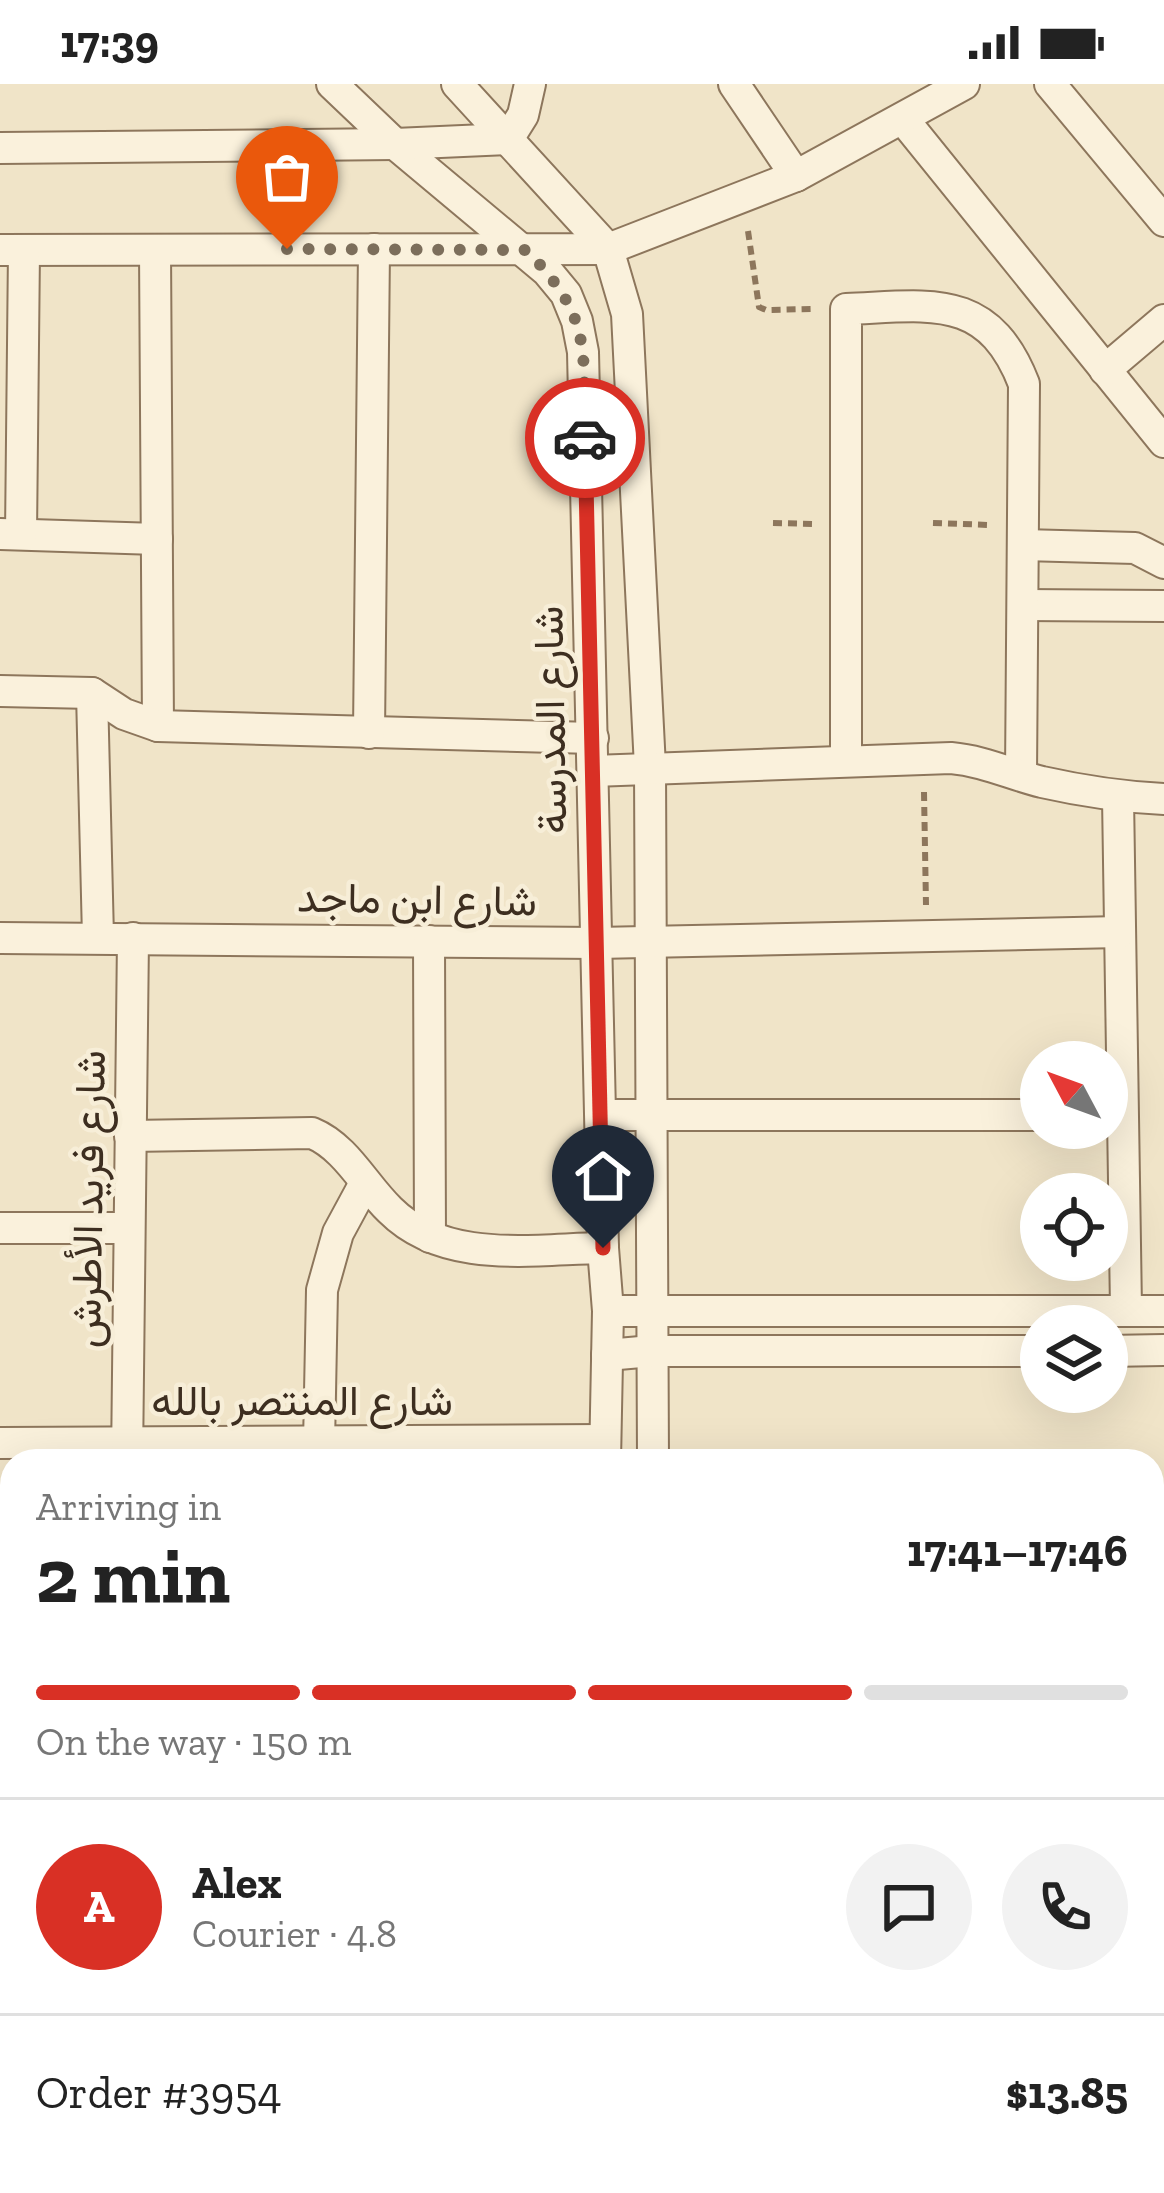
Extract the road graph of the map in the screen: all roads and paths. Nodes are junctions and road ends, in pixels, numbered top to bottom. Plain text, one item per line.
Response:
1 (332, 84) edge
2 (457, 84) edge
3 (530, 84) edge
4 (734, 84) edge
5 (964, 84) edge
6 (1050, 84) edge
7 (903, 119) junction
8 (508, 139) junction
9 (395, 145) junction
10 (0, 148) edge
11 (796, 176) junction
12 (1160, 207) edge
13 (750, 246) dead end
14 (374, 249) junction
15 (608, 249) junction
16 (12, 250) edge
17 (155, 250) junction
18 (526, 250) junction
19 (845, 308) junction
20 (1164, 320) edge
21 (1105, 370) junction
22 (11, 430) edge
23 (1164, 442) edge
24 (933, 523) dead end
25 (11, 534) edge
26 (1023, 536) junction
27 (158, 539) junction
28 (1164, 563) edge
29 (1023, 605) junction
30 (1164, 606) edge
31 (0, 691) edge
32 (92, 693) junction
33 (158, 726) junction
34 (369, 733) junction
35 (592, 738) junction
36 (923, 758) junction
37 (846, 761) junction
38 (650, 767) junction
39 (593, 771) junction
40 (1021, 775) junction
41 (1118, 797) junction
42 (1164, 799) edge
43 (1120, 932) junction
44 (927, 936) junction
45 (98, 937) junction
46 (0, 938) edge
47 (133, 938) junction
48 (429, 941) junction
49 (651, 942) junction
50 (597, 944) junction
51 (1117, 1041) edge
52 (602, 1115) junction
53 (651, 1115) junction
54 (1020, 1115) edge
55 (130, 1136) junction
56 (1117, 1149) edge
57 (365, 1183) junction
58 (0, 1228) edge
59 (129, 1228) junction
60 (430, 1238) junction
61 (603, 1248) junction
62 (1126, 1305) edge
63 (1020, 1309) edge
64 (1128, 1309) edge
65 (608, 1311) junction
66 (652, 1311) junction
67 (1164, 1311) edge
68 (652, 1351) junction
69 (1020, 1351) edge
70 (1128, 1351) edge
71 (1164, 1351) edge
72 (607, 1355) junction
73 (0, 1443) edge
74 (319, 1444) junction
75 (85, 1449) edge
76 (127, 1449) edge
77 (199, 1449) edge
78 (378, 1449) edge
79 (605, 1449) edge
80 (653, 1449) edge

1 - 9 street, شارع المدرسة
2 - 8 street
3 - 8 street
4 - 11 street
5 - 7 street
6 - 12 street
7 - 11 street
7 - 21 street
8 - 9 street
8 - 15 street
9 - 10 street
9 - 18 street, شارع المدرسة
11 - 15 street
13 - 19 path
14 - 17 street
14 - 18 street
14 - 34 street
15 - 18 street
15 - 38 street
16 - 17 street
16 - 22 street
17 - 27 street
18 - 35 street, شارع المدرسة
19 - 26 street
19 - 37 street
20 - 21 street
21 - 23 street
22 - 25 street
24 - 26 path
25 - 27 street
26 - 28 street
26 - 29 street
27 - 33 street
29 - 30 street
29 - 40 street
31 - 32 street
32 - 33 street
32 - 45 street
33 - 34 street
34 - 35 street
35 - 39 street, شارع المدرسة
36 - 37 street
36 - 40 street
36 - 44 path
37 - 38 street
38 - 39 street
38 - 49 street
39 - 50 street, شارع المدرسة
40 - 41 street
41 - 42 street
41 - 43 street
43 - 44 street, شارع ابن ماجد
43 - 51 street
44 - 49 street, شارع ابن ماجد
45 - 46 street, شارع ابن ماجد
45 - 47 street, شارع ابن ماجد
47 - 48 street, شارع ابن ماجد
47 - 55 street, شارع فريد الأطرش
48 - 50 street, شارع ابن ماجد
48 - 60 street
49 - 50 street, شارع ابن ماجد
49 - 53 street
50 - 52 street, شارع المدرسة
52 - 53 street
52 - 61 street, شارع المدرسة
53 - 54 street
53 - 66 street
55 - 57 street
55 - 59 street, شارع فريد الأطرش
56 - 62 street
57 - 60 street
57 - 74 street
58 - 59 street
59 - 76 street, شارع فريد الأطرش
60 - 61 street
61 - 65 street, شارع المدرسة
63 - 66 street
64 - 67 street
65 - 66 street
65 - 72 street, شارع المدرسة
66 - 68 street
68 - 69 street
68 - 72 street
68 - 80 street
70 - 71 street
72 - 79 street, شارع المدرسة
73 - 75 street, شارع المنتصر بالله
74 - 77 street, شارع المنتصر بالله
74 - 78 street, شارع المنتصر بالله

